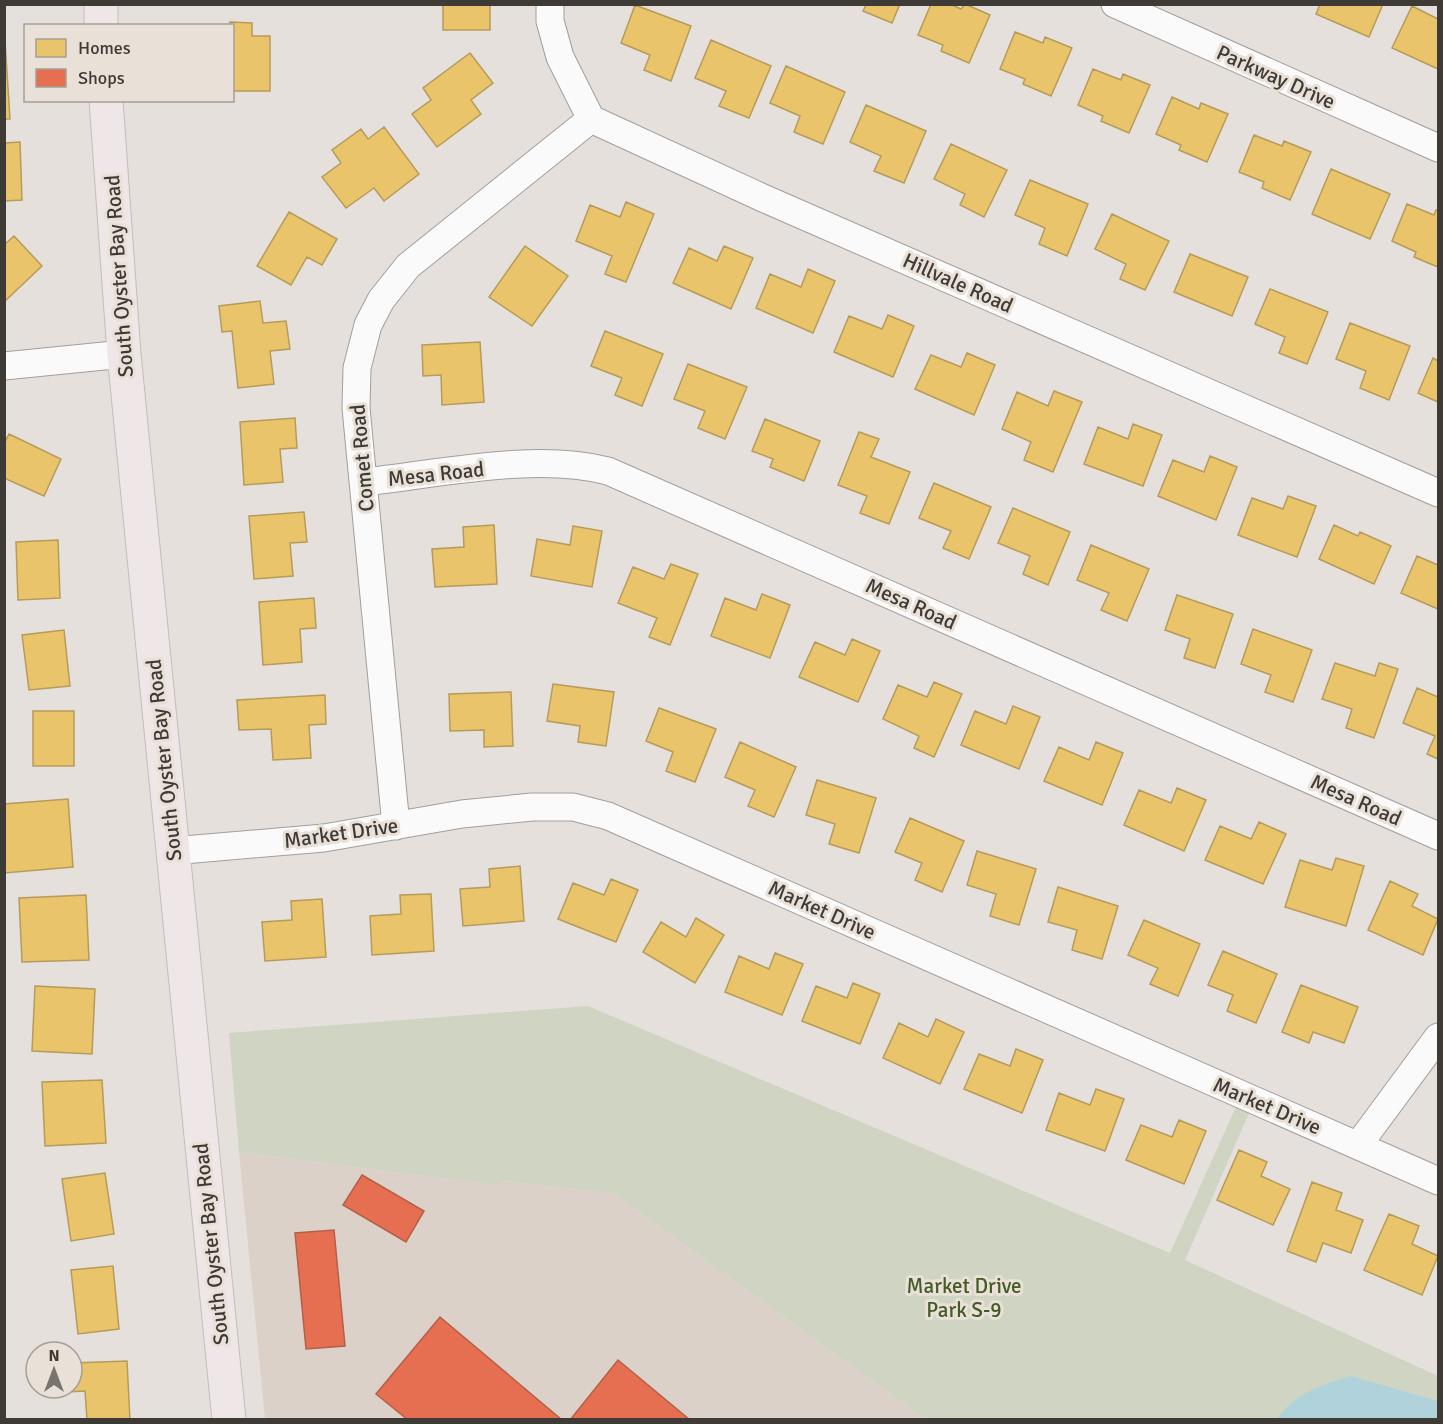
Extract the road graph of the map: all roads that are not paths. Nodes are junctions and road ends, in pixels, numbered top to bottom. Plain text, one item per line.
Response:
1 (101, 4) edge
2 (550, 4) edge
3 (1115, 4) edge
4 (1157, 13) edge
5 (101, 24) edge
6 (106, 102) edge
7 (591, 119) junction
8 (1438, 148) edge
9 (124, 354) junction
10 (4, 366) edge
11 (364, 482) junction
12 (1438, 493) edge
13 (396, 826) junction
14 (1438, 836) edge
15 (172, 851) junction
16 (1438, 1037) edge
17 (1359, 1144) junction
18 (1438, 1181) edge
19 (229, 1419) edge

1 - 5 main road
2 - 7 street
3 - 4 street, Parkway Drive
4 - 8 street, Parkway Drive
6 - 9 main road, South Oyster Bay Road
7 - 11 street, Comet Road
7 - 12 street, Hillvale Road
9 - 10 street
9 - 15 main road, South Oyster Bay Road
11 - 13 street, Comet Road
11 - 14 street, Mesa Road
13 - 15 street, Market Drive
13 - 17 street, Market Drive
15 - 19 main road, South Oyster Bay Road
16 - 17 street
17 - 18 street, Market Drive

